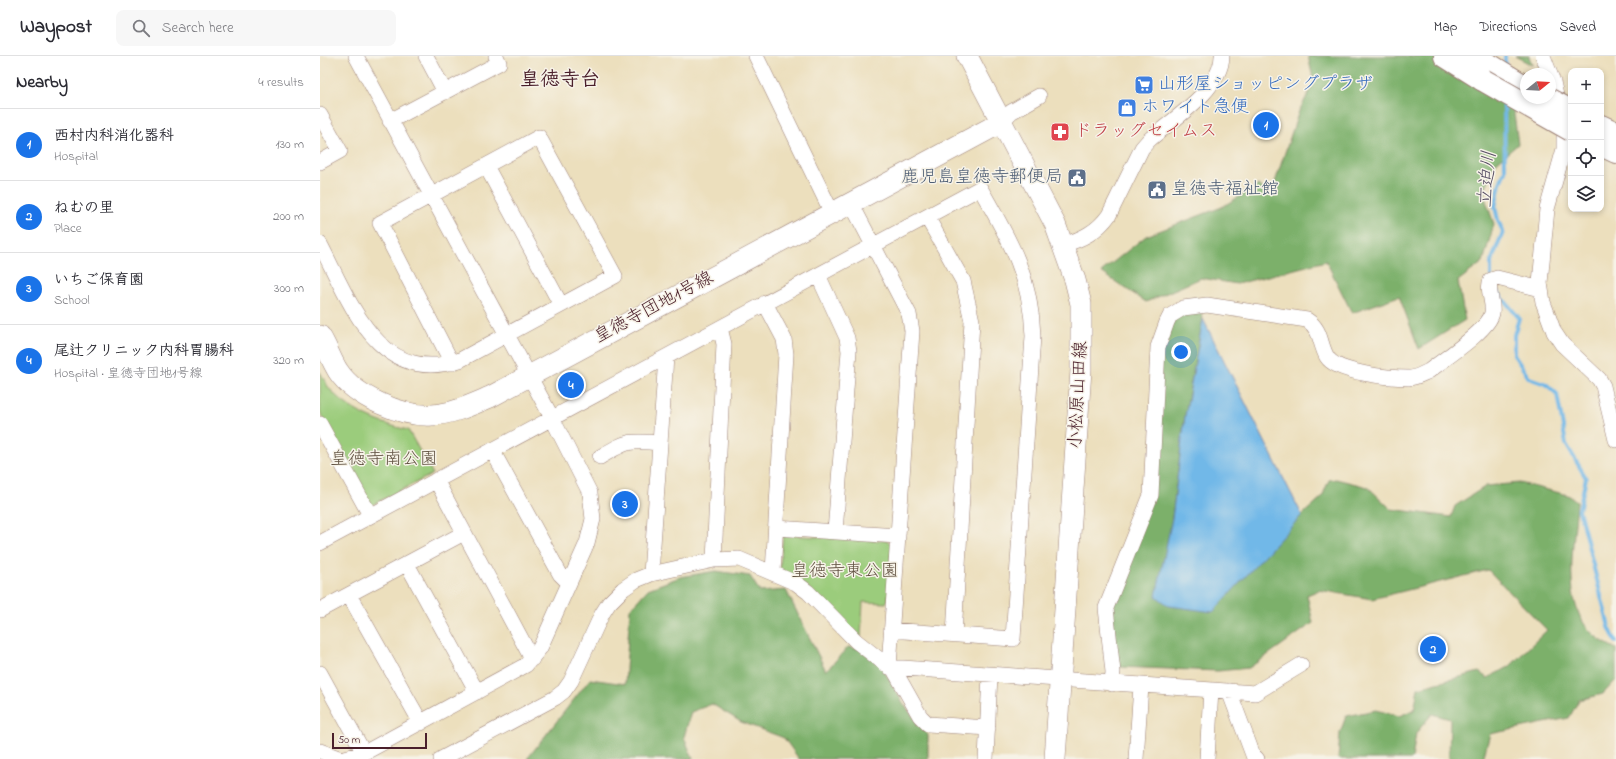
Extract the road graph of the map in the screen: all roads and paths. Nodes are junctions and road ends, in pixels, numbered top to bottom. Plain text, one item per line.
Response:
1 (356, 56) edge
2 (426, 56) edge
3 (496, 56) edge
4 (756, 56) edge
5 (966, 56) edge
6 (1222, 56) edge
7 (1445, 56) edge
8 (1543, 56) edge
9 (1481, 66) edge
10 (1520, 84) edge
11 (445, 92) junction
12 (1039, 96) dead end
13 (1556, 103) edge
14 (1568, 109) edge
15 (320, 115) edge
16 (390, 121) junction
17 (1002, 122) junction
18 (1604, 127) edge
19 (1568, 128) edge
20 (1616, 133) edge
21 (1604, 146) edge
22 (1616, 152) edge
23 (320, 162) edge
24 (486, 166) junction
25 (431, 195) junction
26 (851, 203) junction
27 (832, 213) junction
28 (926, 216) junction
29 (320, 244) edge
30 (873, 245) junction
31 (1063, 245) junction
32 (818, 275) junction
33 (1541, 289) junction
34 (765, 303) junction
35 (561, 305) junction
36 (720, 328) junction
37 (506, 335) junction
38 (320, 336) edge
39 (666, 357) junction
40 (452, 363) junction
41 (529, 376) junction
42 (552, 418) junction
43 (320, 424) edge
44 (1616, 440) edge
45 (660, 443) junction
46 (492, 450) junction
47 (600, 457) dead end
48 (436, 480) junction
49 (370, 515) junction
50 (776, 528) junction
51 (835, 532) junction
52 (464, 533) junction
53 (898, 536) junction
54 (320, 543) edge
55 (714, 560) junction
56 (407, 564) junction
57 (773, 572) junction
58 (651, 574) junction
59 (569, 583) junction
60 (349, 594) junction
61 (320, 610) edge
62 (891, 630) junction
63 (954, 635) junction
64 (532, 659) junction
65 (1301, 665) dead end
66 (891, 667) junction
67 (320, 673) edge
68 (990, 675) junction
69 (1060, 680) junction
70 (1112, 684) junction
71 (1142, 686) junction
72 (1212, 690) junction
73 (1229, 691) junction
74 (477, 692) junction
75 (420, 723) junction
76 (988, 728) junction
77 (320, 752) edge
78 (364, 753) junction
79 (441, 759) edge
80 (986, 759) edge
81 (1055, 759) edge
82 (1136, 759) edge
83 (1207, 759) edge
84 (1257, 759) edge

1 - 16 street
2 - 11 street
3 - 11 street
4 - 27 street
5 - 17 street, 小松原山田線
6 - 31 street
7 - 9 main road
8 - 33 street
9 - 10 main road
9 - 19 main road, bridge
11 - 16 street
12 - 17 street
13 - 14 main road, bridge
15 - 23 street
16 - 25 street
17 - 26 street, 皇徳寺団地1号線
17 - 31 street, 小松原山田線
18 - 20 main road
21 - 22 main road
24 - 25 street
24 - 35 street
24 - 35 street
25 - 37 street
25 - 40 street
26 - 27 street, 皇徳寺団地1号線
26 - 30 street
27 - 41 street, 皇徳寺団地1号線
28 - 30 street
28 - 63 street
28 - 63 street
29 - 40 street
30 - 32 street
30 - 53 street
31 - 69 street, 小松原山田線
32 - 34 street
32 - 51 street
33 - 44 street
33 - 70 street
34 - 36 street
34 - 50 street
35 - 37 street
36 - 39 street
36 - 55 street
37 - 40 street
37 - 41 street
38 - 41 street, 皇徳寺団地1号線
39 - 42 street
39 - 45 street
41 - 42 street
42 - 46 street
42 - 59 street
43 - 49 street
45 - 47 street
45 - 58 street
46 - 48 street
46 - 59 street
48 - 49 street
48 - 52 street
49 - 54 street
50 - 51 street
50 - 57 street
51 - 53 street
52 - 56 street
52 - 64 street
53 - 62 street
55 - 57 street
55 - 58 street
56 - 60 street
56 - 74 street
57 - 66 street
58 - 79 street
59 - 64 street
60 - 61 street
60 - 75 street
62 - 63 street
62 - 66 street
64 - 74 street
65 - 73 street
66 - 68 street
66 - 76 street
67 - 78 street
68 - 69 street
68 - 76 street
69 - 70 street
69 - 81 street, 小松原山田線
70 - 71 street
71 - 72 street
71 - 82 street
72 - 73 street
72 - 83 street
73 - 84 street
74 - 75 street
75 - 78 street
76 - 80 street
77 - 78 street

